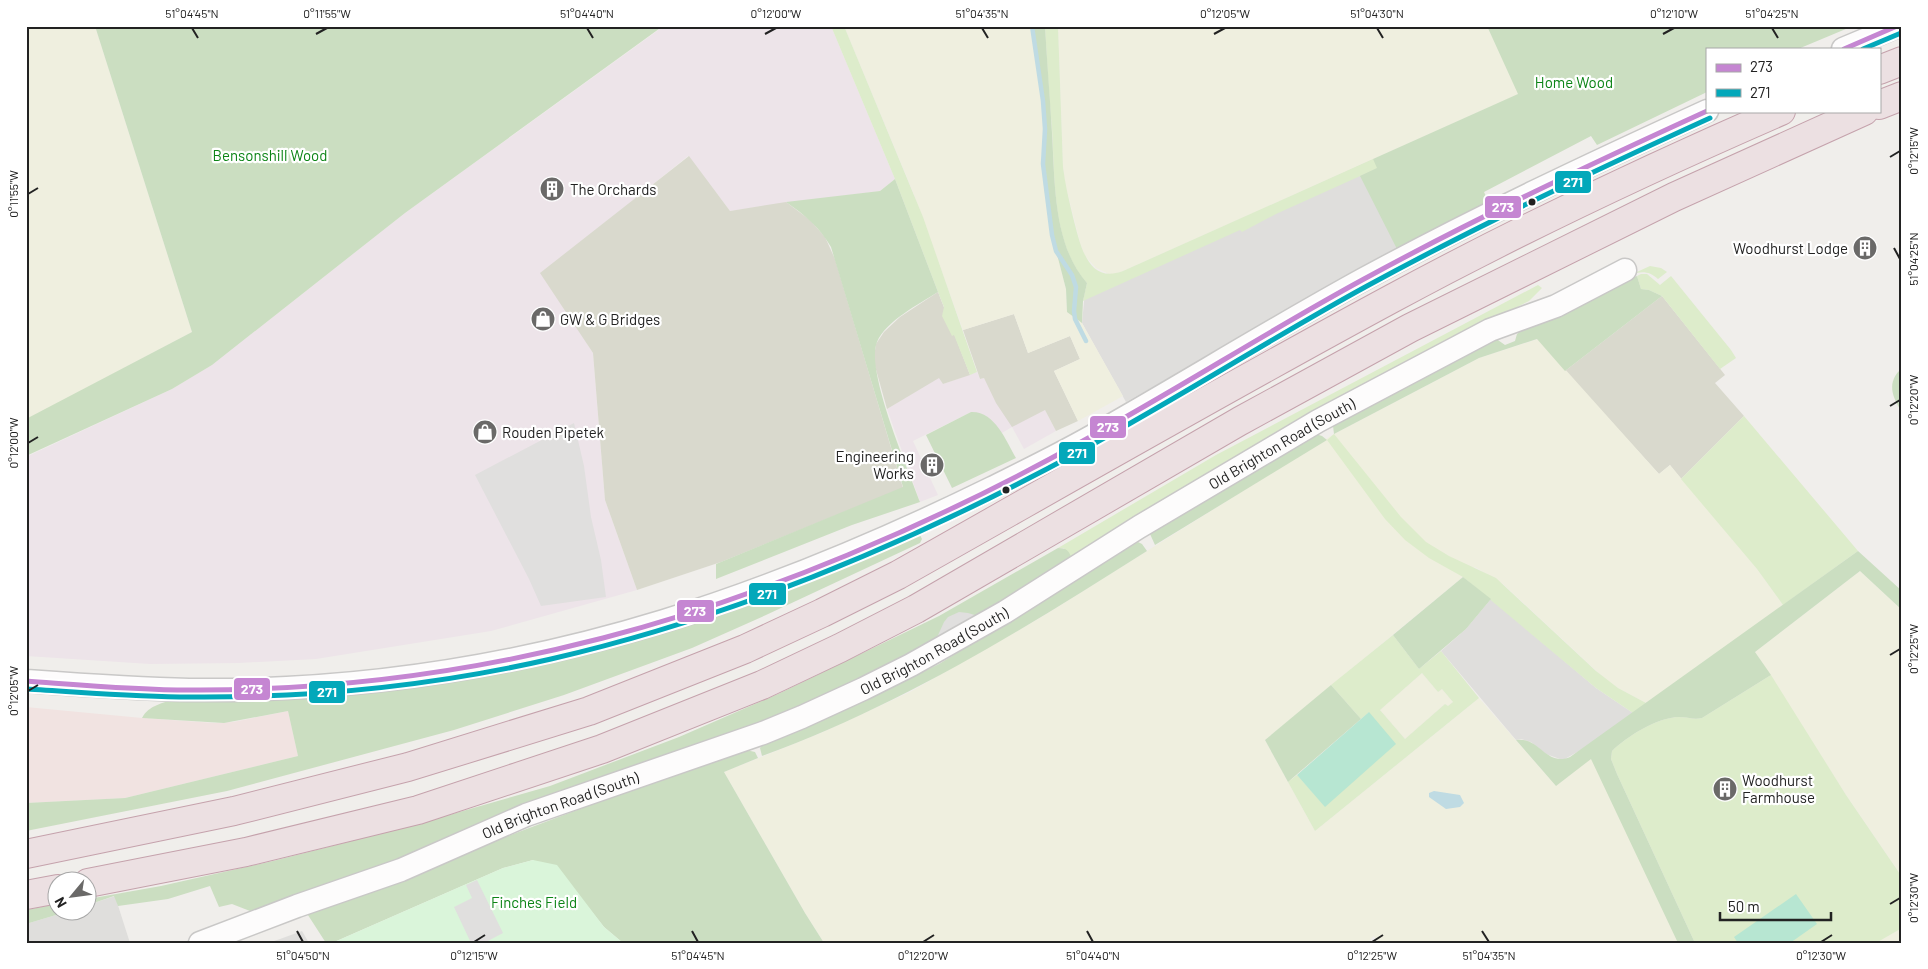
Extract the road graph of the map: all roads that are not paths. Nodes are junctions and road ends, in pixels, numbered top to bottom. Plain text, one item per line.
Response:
1 (1898, 26) edge
2 (1845, 48) edge
3 (1902, 61) edge
4 (1880, 70) edge
5 (1902, 96) edge
6 (1880, 105) edge
7 (1706, 111) edge
8 (1779, 112) edge
9 (1862, 112) edge
10 (1625, 270) dead end
11 (26, 681) edge
12 (26, 854) edge
13 (98, 881) edge
14 (48, 891) edge
15 (26, 895) edge
16 (205, 942) edge

1 - 2 street
3 - 4 highway
5 - 6 highway
7 - 11 street
8 - 12 highway
9 - 13 highway
10 - 16 street, Old Brighton Road (South)
14 - 15 highway

